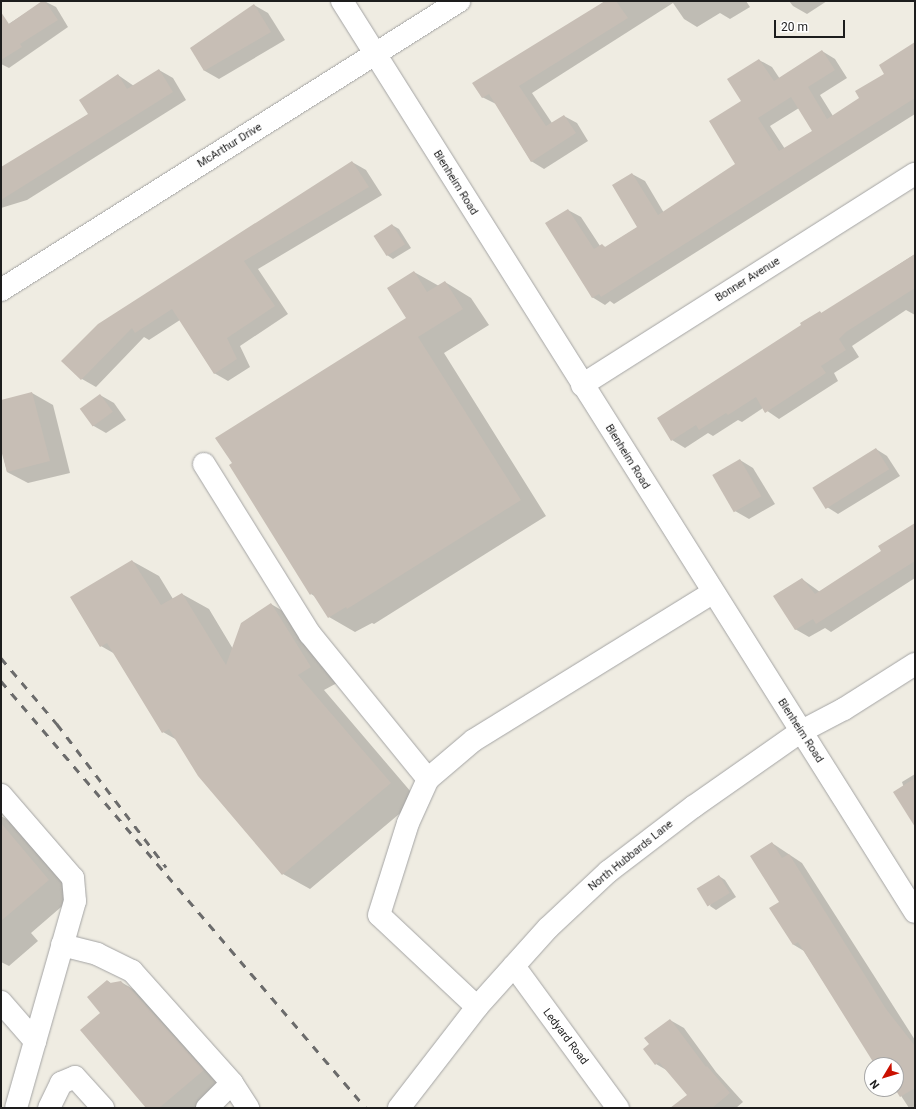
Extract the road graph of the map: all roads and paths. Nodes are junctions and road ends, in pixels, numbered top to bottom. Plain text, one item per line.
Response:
1 (342, 1) edge
2 (459, 1) edge
3 (375, 54) junction
4 (915, 174) edge
5 (1, 290) edge
6 (582, 385) junction
7 (204, 464) dead end
8 (712, 593) junction
9 (915, 664) edge
10 (800, 732) junction
11 (428, 779) junction
12 (1, 795) edge
13 (915, 912) edge
14 (62, 944) junction
15 (514, 966) junction
16 (1, 1002) edge
17 (477, 1007) junction
18 (35, 1041) junction
19 (232, 1084) junction
20 (16, 1108) edge
21 (49, 1108) edge
22 (103, 1108) edge
23 (207, 1108) edge
24 (248, 1108) edge
25 (399, 1108) edge
26 (618, 1108) edge

1 - 3 street, Blenheim Road
2 - 3 street, McArthur Drive
3 - 5 street, McArthur Drive
3 - 6 street, Blenheim Road
4 - 6 street, Bonner Avenue
6 - 8 street, Blenheim Road
7 - 11 street
8 - 10 street, Blenheim Road
8 - 11 street
9 - 10 street, North Hubbards Lane
10 - 13 street, Blenheim Road
10 - 15 street, North Hubbards Lane
11 - 17 street
12 - 14 street
14 - 18 street
14 - 19 street
15 - 17 street, North Hubbards Lane
15 - 26 street, Ledyard Road
16 - 18 street
17 - 25 street, North Hubbards Lane
18 - 20 street
19 - 23 street
19 - 24 street
21 - 22 street

